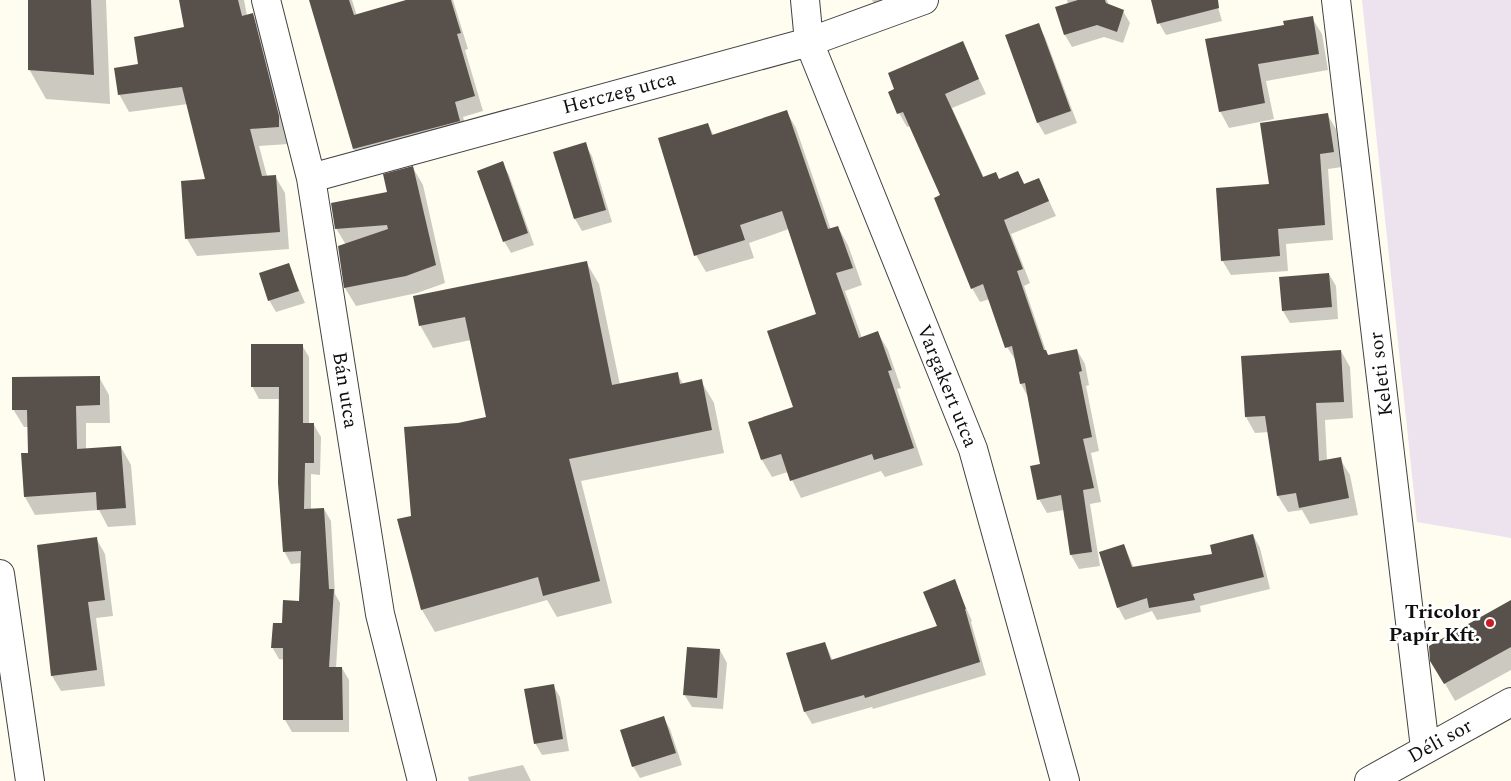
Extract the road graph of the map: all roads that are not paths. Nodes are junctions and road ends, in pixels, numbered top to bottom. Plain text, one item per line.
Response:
1 (266, 0) edge
2 (805, 0) edge
3 (924, 0) edge
4 (1336, 0) edge
5 (809, 42) junction
6 (311, 178) junction
7 (0, 574) edge
8 (1511, 702) edge
9 (1425, 748) junction
10 (30, 781) edge
11 (422, 781) edge
12 (1065, 781) edge
13 (1369, 781) edge

1 - 6 street, Bán utca
2 - 5 street, Vargakert utca
3 - 5 street, Herczeg utca
4 - 9 street, Keleti sor
5 - 6 street, Herczeg utca
5 - 12 street, Vargakert utca
6 - 11 street, Bán utca
7 - 10 street
8 - 9 street, Déli sor
9 - 13 street, Déli sor

